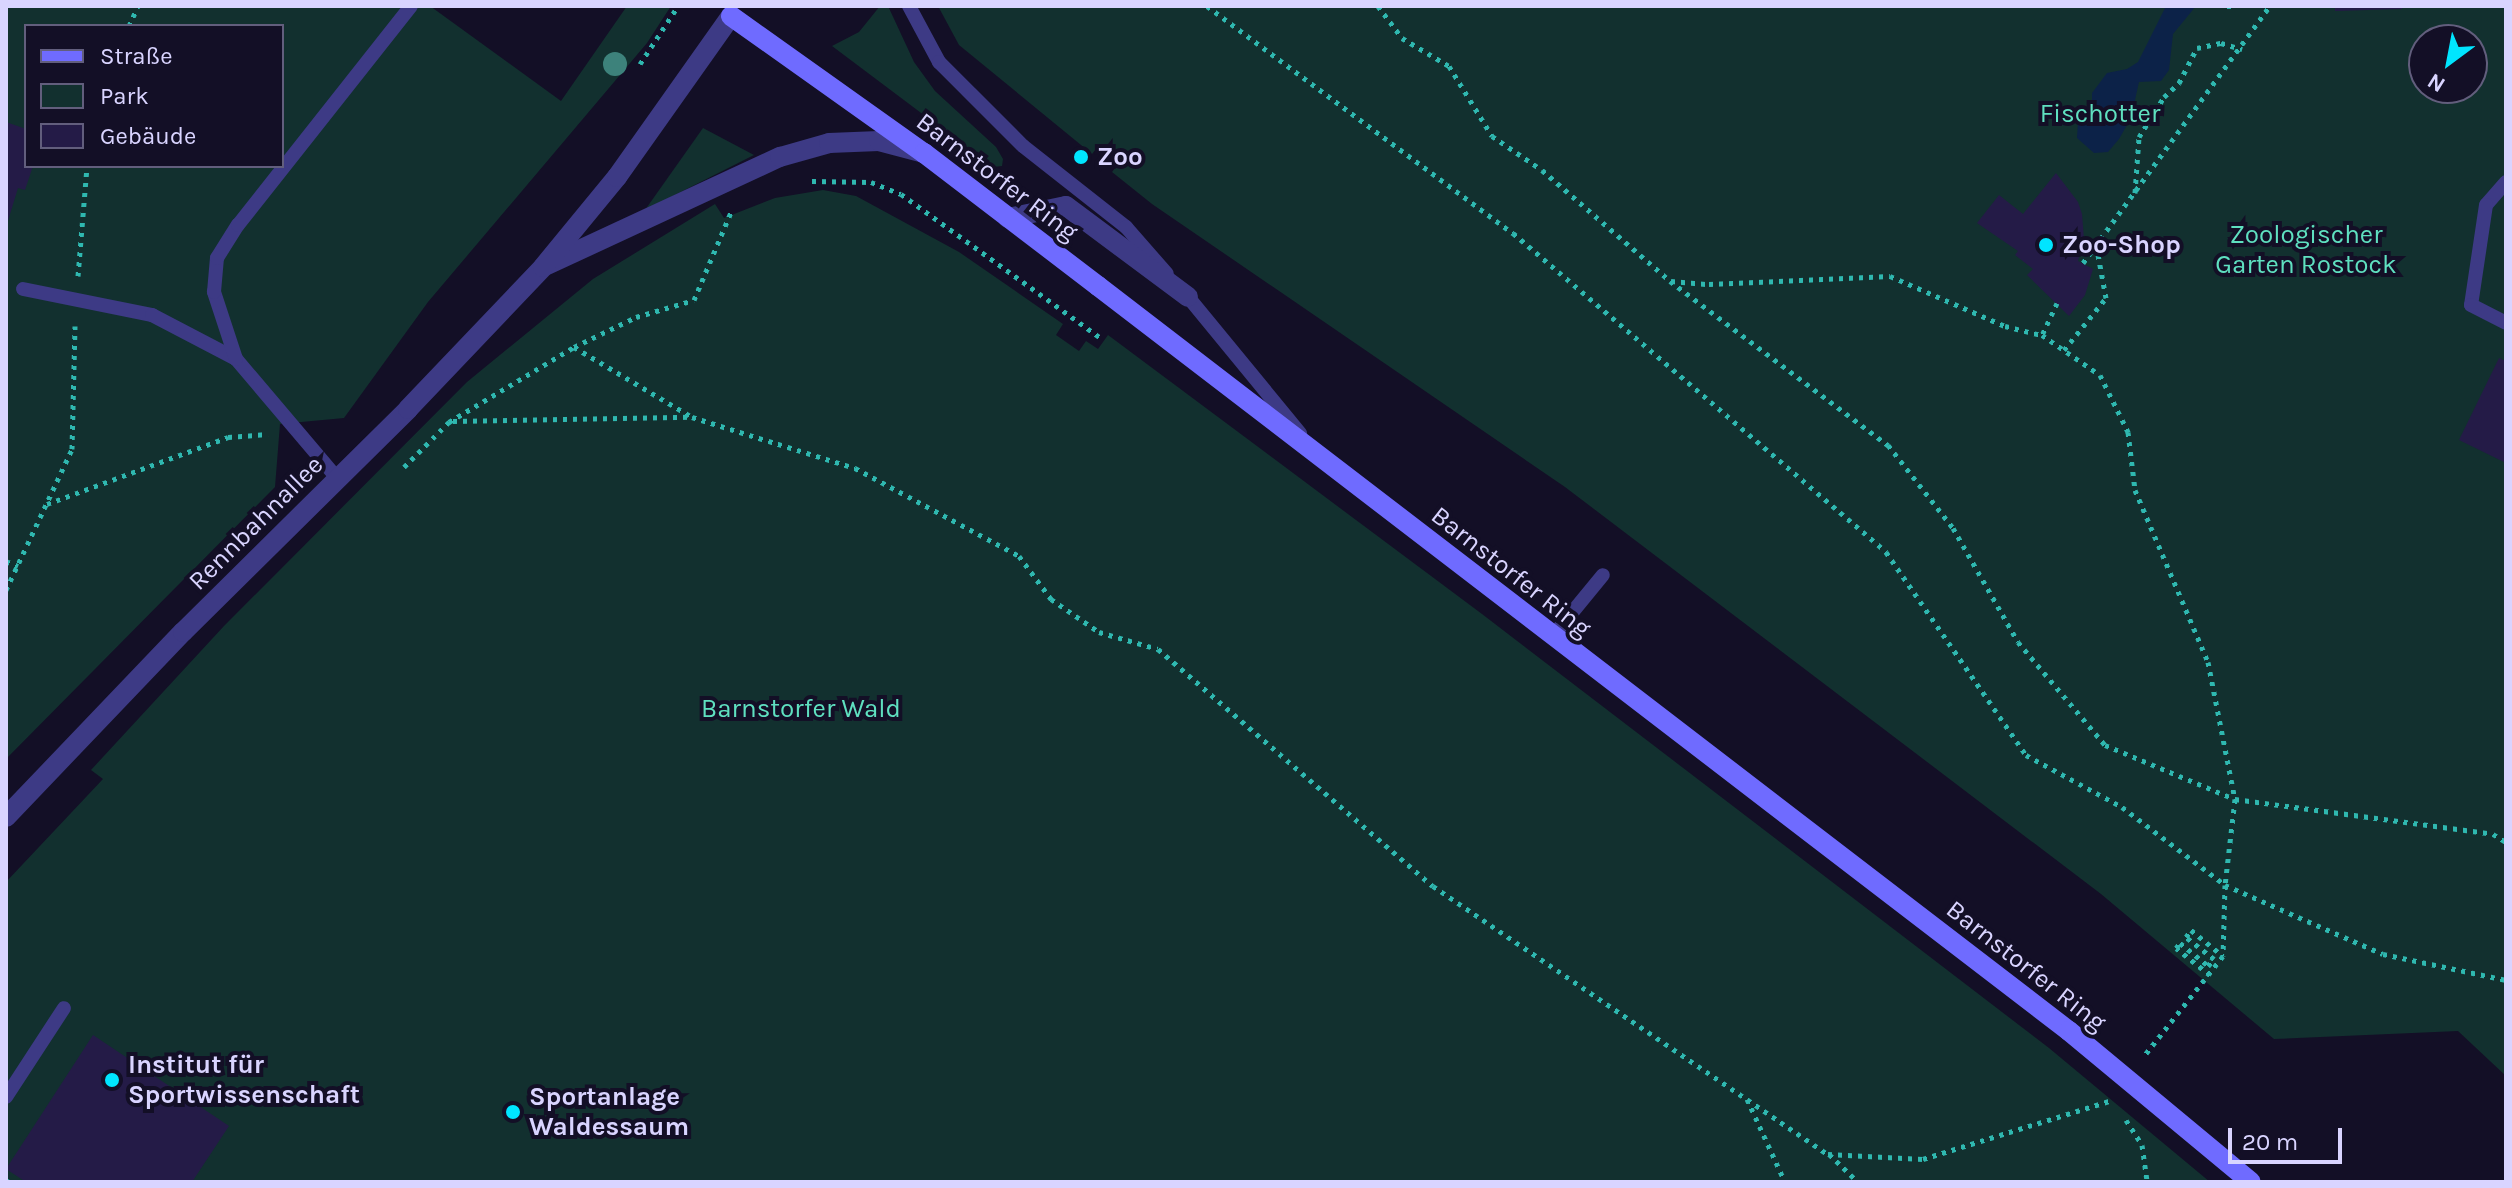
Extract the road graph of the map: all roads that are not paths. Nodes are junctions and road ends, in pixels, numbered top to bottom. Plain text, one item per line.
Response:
1 (411, 6) edge
2 (909, 6) edge
3 (731, 16) joint
4 (924, 153) junction
5 (284, 167) edge
6 (283, 168) edge
7 (2506, 182) edge
8 (1008, 218) junction
9 (543, 267) junction
10 (23, 289) dead end
11 (1188, 297) junction
12 (2506, 323) edge
13 (236, 359) junction
14 (1319, 456) junction
15 (337, 478) junction
16 (1603, 575) dead end
17 (1552, 637) junction
18 (6, 817) edge
19 (64, 1008) dead end
20 (6, 1097) edge
21 (2251, 1182) edge

1 - 5 lane
2 - 11 lane
3 - 4 main road, Barnstorfer Ring
3 - 9 street, Rennbahnallee
4 - 8 main road, Barnstorfer Ring
4 - 9 street, Rennbahnallee
6 - 13 lane
7 - 12 lane
8 - 11 street
8 - 14 main road, Barnstorfer Ring
9 - 15 street, Rennbahnallee
10 - 13 lane
11 - 14 lane
13 - 15 lane
14 - 17 main road, Barnstorfer Ring
15 - 18 street, Rennbahnallee
16 - 17 lane
17 - 21 main road, Barnstorfer Ring
19 - 20 lane

